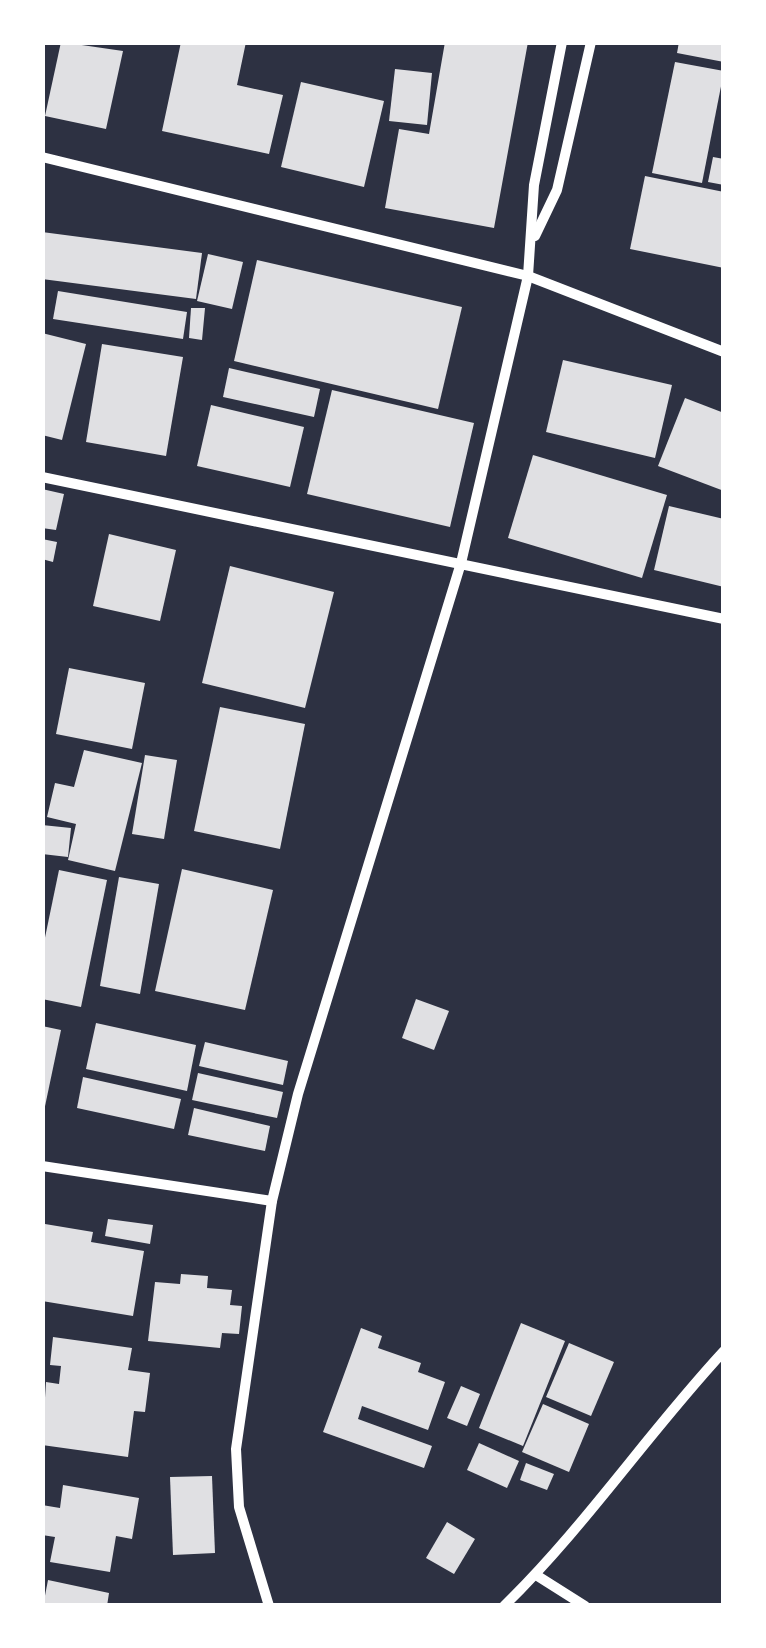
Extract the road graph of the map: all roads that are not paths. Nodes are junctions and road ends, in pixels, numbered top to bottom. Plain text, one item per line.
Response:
1 (562, 42) edge
2 (591, 42) edge
3 (42, 157) edge
4 (533, 241) junction
5 (528, 276) junction
6 (724, 352) edge
7 (42, 477) edge
8 (461, 563) junction
9 (724, 619) edge
10 (42, 1166) edge
11 (272, 1202) junction
12 (724, 1351) edge
13 (536, 1575) junction
14 (268, 1606) edge
15 (504, 1606) edge
16 (584, 1606) edge

1 - 4 street
2 - 4 street
3 - 5 street
4 - 5 street
5 - 6 street
5 - 8 street
7 - 8 street
8 - 9 street
8 - 11 street
10 - 11 street
11 - 14 street
12 - 13 street
13 - 15 street
13 - 16 street

